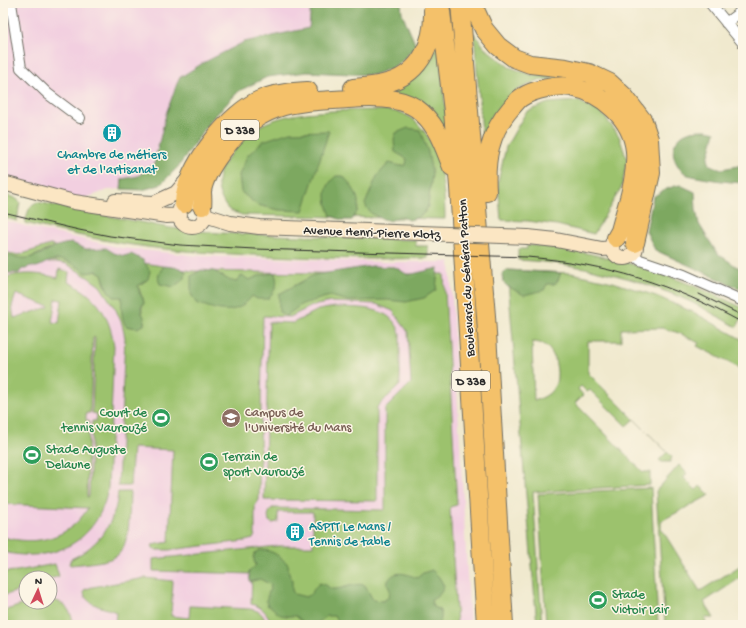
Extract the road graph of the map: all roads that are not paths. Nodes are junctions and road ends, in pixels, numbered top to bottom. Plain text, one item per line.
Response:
1 (11, 3) edge
2 (432, 3) edge
3 (440, 3) edge
4 (460, 3) edge
5 (472, 3) edge
6 (710, 3) edge
7 (743, 10) edge
8 (726, 23) junction
9 (743, 43) edge
10 (80, 118) dead end
11 (195, 169) junction
12 (3, 183) edge
13 (460, 187) junction
14 (74, 202) junction
15 (193, 210) junction
16 (614, 243) junction
17 (634, 248) junction
18 (743, 301) edge
19 (486, 316) junction
20 (486, 625) edge
21 (504, 625) edge

1 - 10 street
2 - 11 highway, D 338
3 - 13 highway, Boulevard du Général Patton / D 338
4 - 19 highway, Boulevard du Général Patton / D 338
5 - 17 highway
6 - 8 street
7 - 8 street
8 - 9 street
11 - 14 street
11 - 15 highway
12 - 14 street, Avenue Henri-Pierre Klotz
13 - 15 highway, D 338
13 - 20 highway, Boulevard du Général Patton / D 338
14 - 15 street, Avenue Henri-Pierre Klotz
15 - 16 street, Avenue Henri-Pierre Klotz, bridge
16 - 17 street, Avenue Henri-Pierre Klotz
16 - 17 street, Avenue Henri-Pierre Klotz
16 - 19 highway, D 338
17 - 18 street, Avenue Henri-Pierre Klotz
19 - 21 highway, Boulevard du Général Patton / D 338

